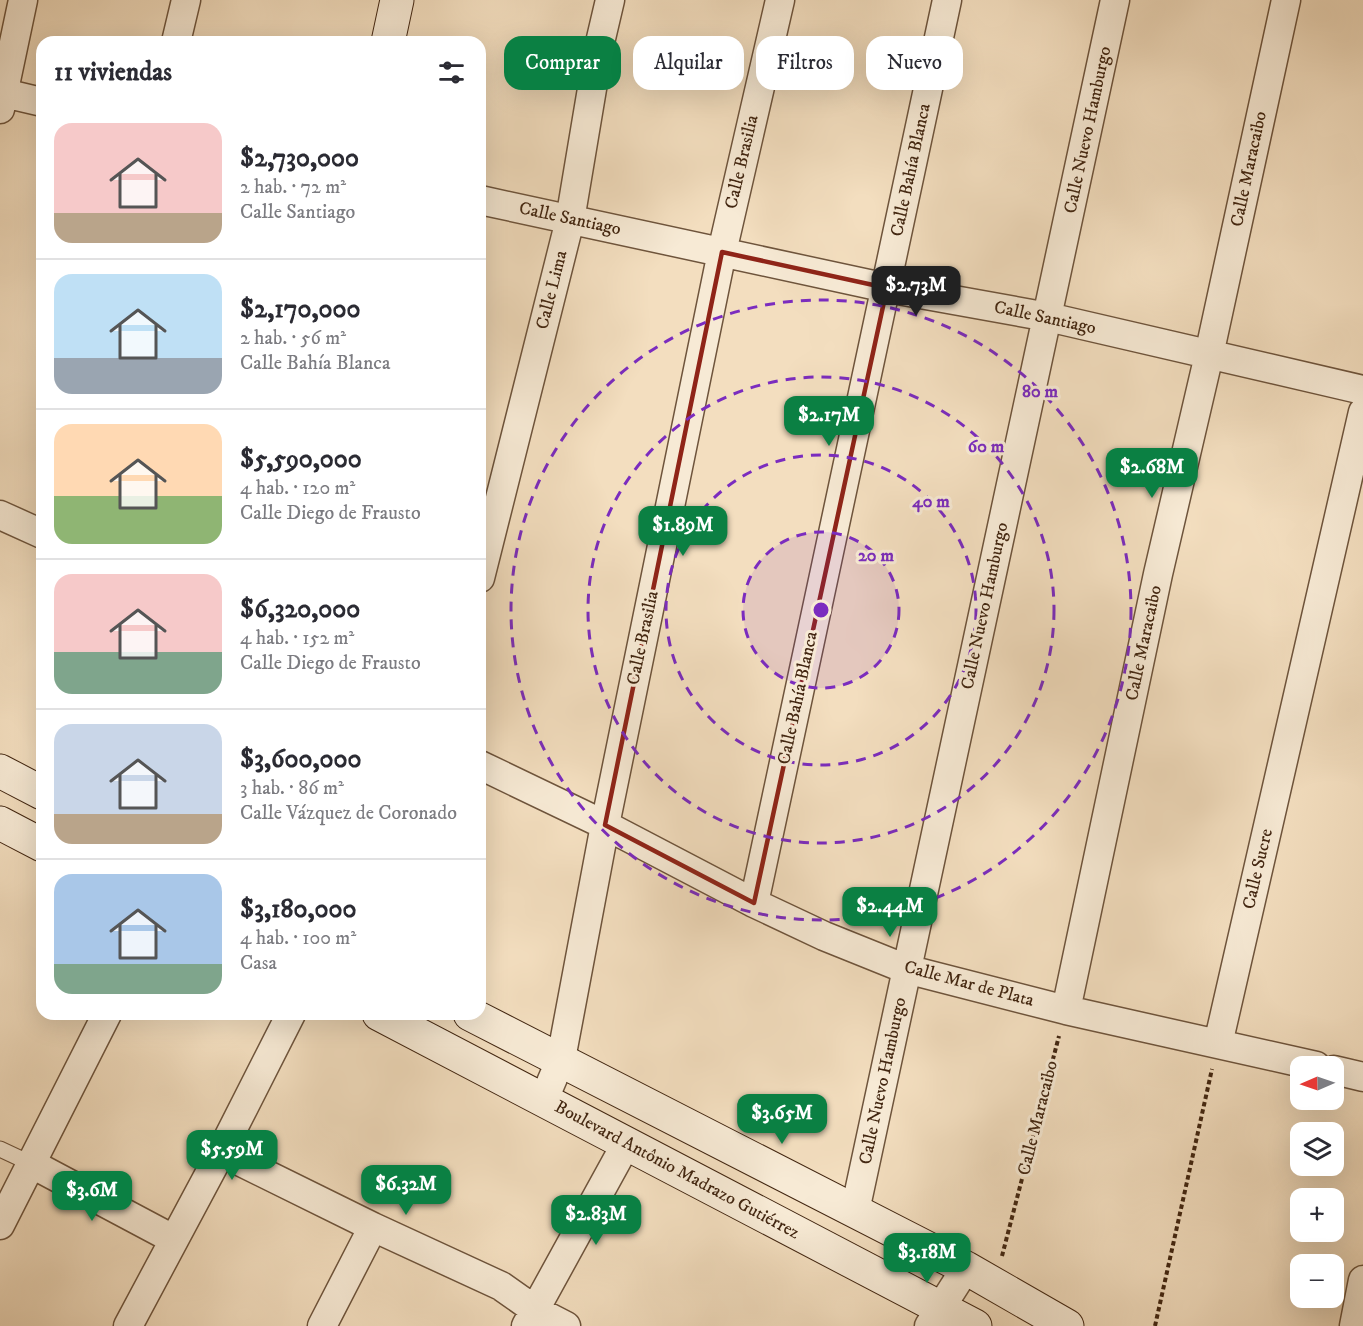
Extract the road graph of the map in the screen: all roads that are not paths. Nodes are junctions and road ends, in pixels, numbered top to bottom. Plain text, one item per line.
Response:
1 (23, 0) edge
2 (186, 0) edge
3 (397, 0) edge
4 (610, 0) edge
5 (780, 0) edge
6 (947, 0) edge
7 (1115, 0) edge
8 (1286, 0) edge
9 (177, 36) edge
10 (389, 36) edge
11 (1, 98) edge
12 (36, 101) edge
13 (486, 201) edge
14 (570, 220) junction
15 (722, 252) junction
16 (887, 288) junction
17 (1048, 317) junction
18 (1209, 355) junction
19 (1363, 390) edge
20 (1363, 412) edge
21 (0, 514) edge
22 (36, 531) edge
23 (486, 554) edge
24 (486, 768) edge
25 (0, 771) edge
26 (36, 790) edge
27 (0, 823) edge
28 (605, 825) junction
29 (36, 842) edge
30 (754, 903) junction
31 (906, 969) junction
32 (1066, 1010) junction
33 (104, 1020) edge
34 (288, 1020) edge
35 (391, 1020) edge
36 (482, 1020) edge
37 (1218, 1044) junction
38 (561, 1059) junction
39 (1290, 1060) edge
40 (1344, 1072) edge
41 (1363, 1077) edge
42 (544, 1099) junction
43 (626, 1144) junction
44 (0, 1149) edge
45 (221, 1152) junction
46 (32, 1164) junction
47 (855, 1211) junction
48 (0, 1225) edge
49 (373, 1227) junction
50 (173, 1239) junction
51 (966, 1268) junction
52 (1363, 1280) edge
53 (934, 1317) edge
54 (531, 1318) edge
55 (128, 1326) edge
56 (322, 1326) edge
57 (566, 1326) edge
58 (975, 1326) edge
59 (1067, 1326) edge
60 (1354, 1326) edge

1 - 11 street
2 - 9 street
3 - 10 street
4 - 14 street, Calle Lima
5 - 15 street, Calle Brasilia
6 - 16 street, Calle Bahía Blanca
7 - 17 street, Calle Nuevo Hamburgo
8 - 18 street, Calle Maracaibo
11 - 12 street
13 - 14 street, Calle Santiago
14 - 15 street, Calle Santiago
14 - 23 street, Calle Lima
15 - 16 street, Calle Santiago
15 - 28 street, Calle Brasilia
16 - 17 street, Calle Santiago
16 - 30 street, Calle Bahía Blanca
17 - 18 street, Calle Santiago
17 - 31 street, Calle Nuevo Hamburgo
18 - 19 street, Calle Santiago
18 - 32 street, Calle Maracaibo
20 - 37 street, Calle Sucre
21 - 22 street
24 - 28 street, Calle Mar de Plata
25 - 26 street
27 - 29 street
28 - 30 street, Calle Mar de Plata
28 - 38 street, Calle Brasilia
30 - 31 street, Calle Mar de Plata
31 - 32 street, Calle Mar de Plata
31 - 47 street, Calle Nuevo Hamburgo
32 - 37 street, Calle Mar de Plata
33 - 46 street
34 - 45 street
35 - 42 street, Boulevard Antônio Madrazo Gutiérrez
36 - 38 street
37 - 39 street, Calle Mar de Plata
38 - 42 street, Calle Brasilia
38 - 47 street
40 - 41 street
42 - 43 street, Boulevard Antônio Madrazo Gutiérrez
43 - 53 street, Boulevard Antônio Madrazo Gutiérrez
43 - 54 street
44 - 46 lane
45 - 49 street
45 - 50 street
46 - 48 street
46 - 50 street
47 - 51 street
49 - 54 street
49 - 56 street
50 - 55 street
51 - 53 street
51 - 59 street
52 - 60 street
53 - 58 street, Boulevard Antônio Madrazo Gutiérrez
54 - 57 street

